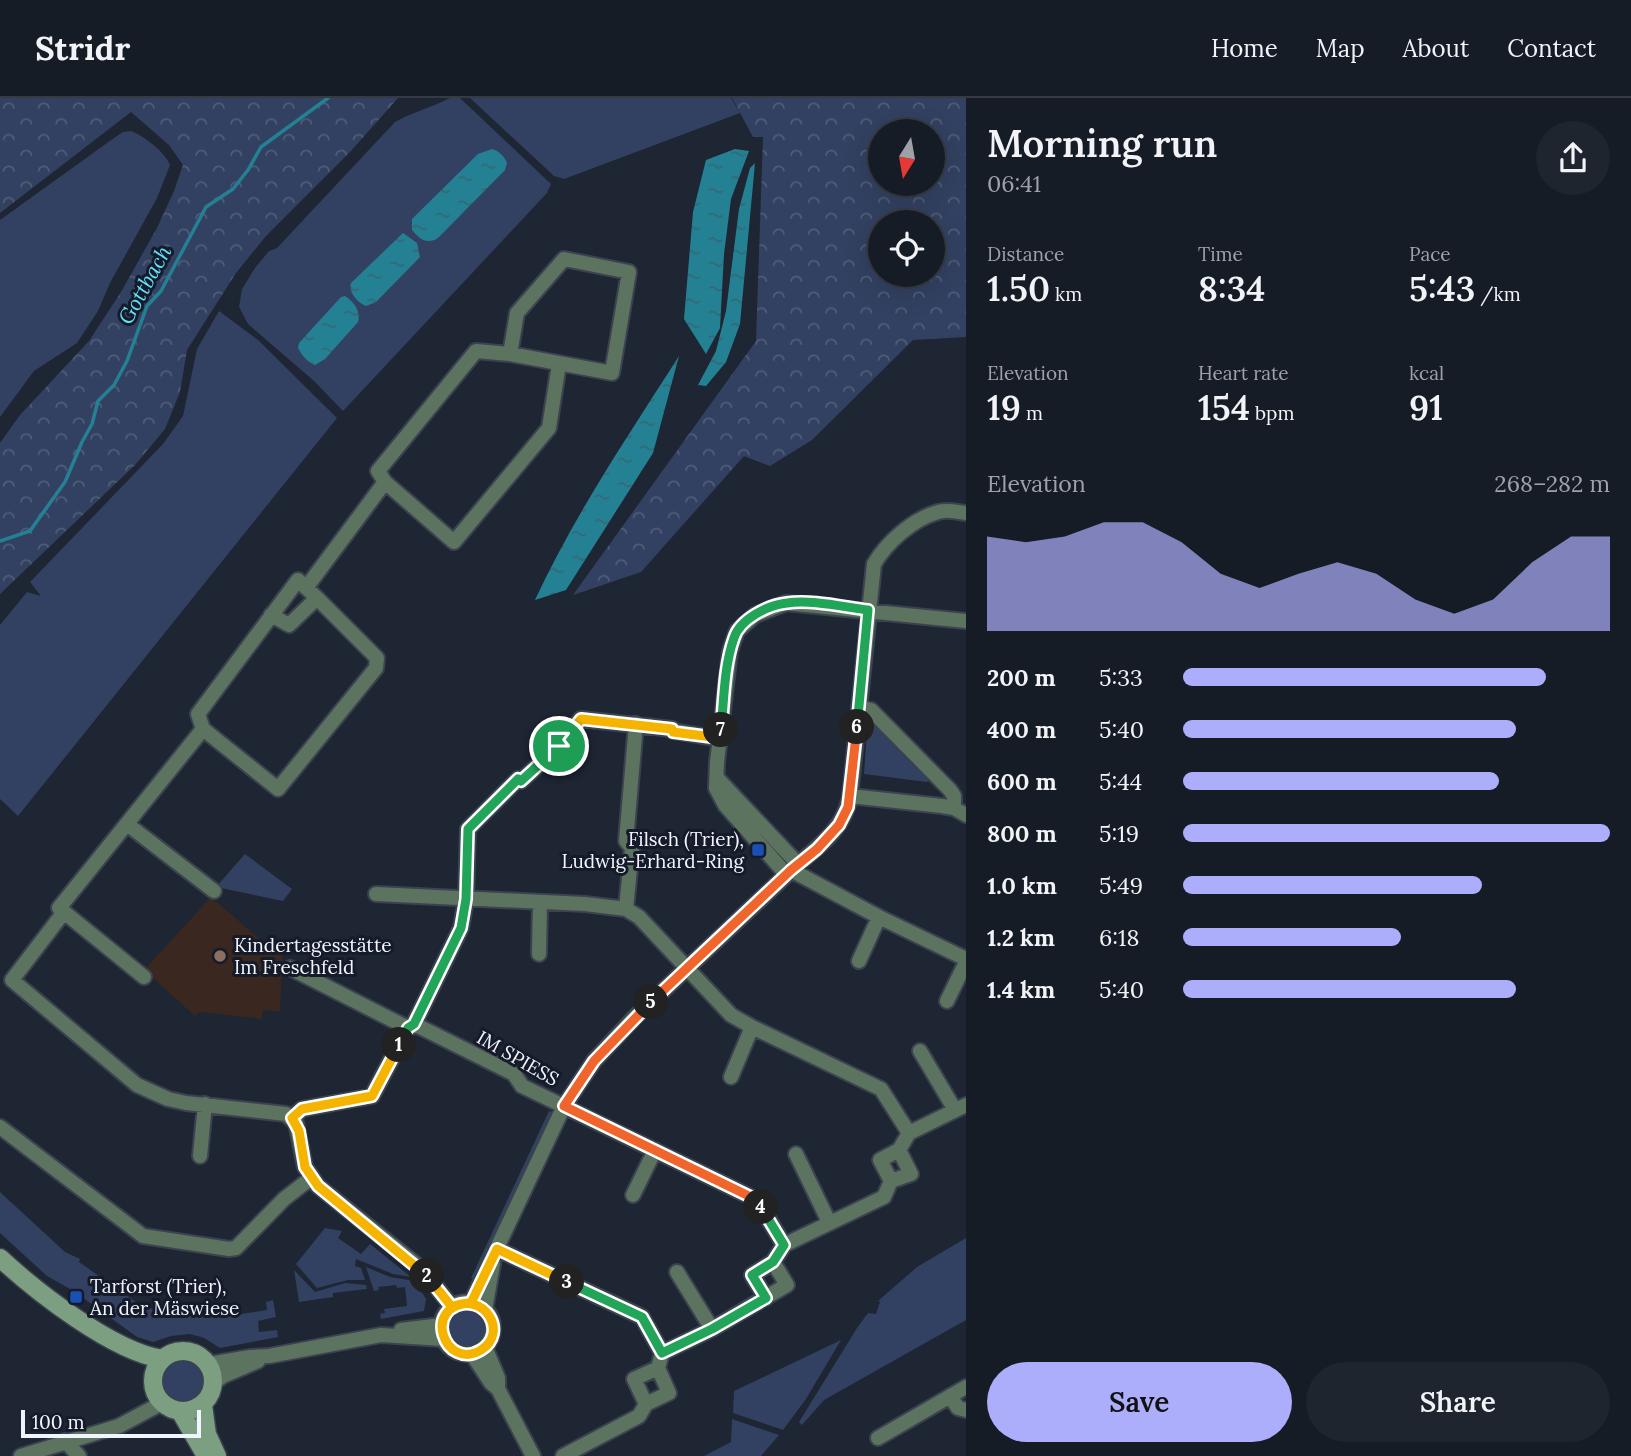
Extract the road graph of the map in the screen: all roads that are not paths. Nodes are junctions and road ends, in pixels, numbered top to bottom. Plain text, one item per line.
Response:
1 (510, 354) junction
2 (559, 364) junction
3 (386, 482) junction
4 (966, 513) edge
5 (311, 593) junction
6 (868, 610) junction
7 (271, 615) junction
8 (966, 621) edge
9 (859, 707) junction
10 (636, 724) junction
11 (203, 729) junction
12 (720, 738) junction
13 (850, 796) junction
14 (960, 811) edge
15 (127, 824) junction
16 (792, 869) junction
17 (214, 891) dead end
18 (376, 894) dead end
19 (466, 899) junction
20 (541, 902) junction
21 (626, 909) junction
22 (64, 912) junction
23 (879, 918) junction
24 (539, 954) dead end
25 (966, 960) edge
26 (859, 961) dead end
27 (687, 967) junction
28 (290, 968) dead end
29 (144, 977) dead end
30 (6, 980) edge
31 (947, 1001) dead end
32 (411, 1026) junction
33 (752, 1027) junction
34 (920, 1051) dead end
35 (731, 1077) dead end
36 (205, 1104) junction
37 (564, 1106) junction
38 (960, 1108) edge
39 (292, 1118) junction
40 (0, 1126) edge
41 (909, 1133) junction
42 (655, 1150) junction
43 (899, 1150) junction
44 (796, 1154) dead end
45 (200, 1156) dead end
46 (311, 1178) junction
47 (891, 1181) junction
48 (634, 1195) dead end
49 (829, 1222) junction
50 (784, 1245) junction
51 (496, 1251) junction
52 (0, 1258) edge
53 (773, 1262) junction
54 (677, 1272) dead end
55 (41, 1293) junction
56 (766, 1298) junction
57 (471, 1303) junction
58 (452, 1307) junction
59 (485, 1310) junction
60 (712, 1329) junction
61 (442, 1332) junction
62 (479, 1351) junction
63 (662, 1353) junction
64 (269, 1356) junction
65 (162, 1359) junction
66 (209, 1364) junction
67 (658, 1368) junction
68 (153, 1379) junction
69 (214, 1383) junction
70 (966, 1387) edge
71 (950, 1396) junction
72 (162, 1403) junction
73 (646, 1404) junction
74 (203, 1405) junction
75 (966, 1410) edge
76 (180, 1411) junction
77 (878, 1438) dead end
78 (65, 1441) junction
79 (21, 1456) edge
80 (79, 1456) edge
81 (206, 1456) edge
82 (217, 1456) edge
83 (533, 1456) edge
84 (563, 1456) edge

1 - 2 street
1 - 2 street
1 - 3 street
2 - 3 street
3 - 5 street
4 - 6 street
5 - 7 street
5 - 7 street
5 - 11 street
6 - 8 street
6 - 9 street
6 - 12 street
7 - 11 street
9 - 13 street
9 - 14 street
10 - 12 street
10 - 19 street
10 - 21 street
11 - 15 street
12 - 16 street
13 - 14 street
13 - 16 street
15 - 17 street
15 - 22 street
16 - 23 street
16 - 27 street
18 - 19 street
19 - 20 street
19 - 32 street
20 - 21 street
20 - 24 street
21 - 27 street
22 - 29 street
22 - 30 street
23 - 25 street
23 - 26 street
25 - 31 street
27 - 33 street
27 - 37 street
28 - 32 street, IM SPIESS
30 - 36 street
32 - 37 street, IM SPIESS
32 - 39 street
33 - 35 street
33 - 41 street
34 - 38 street
36 - 39 street
36 - 45 street
37 - 42 street, IM SPIESS
37 - 51 street
38 - 41 street
39 - 46 street
40 - 46 street
41 - 43 street
42 - 48 street
42 - 50 street, IM SPIESS
43 - 47 street
43 - 47 street
44 - 49 street
46 - 58 street
47 - 49 street
49 - 50 street
50 - 53 street
51 - 57 street
51 - 59 street
51 - 63 street
52 - 55 main road
53 - 56 street
53 - 56 street
54 - 60 street
55 - 65 main road
55 - 68 main road
56 - 60 street
57 - 58 street
57 - 59 street
58 - 61 street
59 - 62 street
60 - 63 street
61 - 62 street
61 - 64 street
62 - 83 street
63 - 67 street
64 - 66 street
64 - 69 street
65 - 66 main road
65 - 68 main road
66 - 69 main road
67 - 73 street
67 - 73 street
68 - 72 main road
69 - 74 main road
70 - 71 street
71 - 75 street
71 - 77 street
72 - 76 main road
72 - 78 street
73 - 84 street
74 - 76 main road
74 - 82 main road
76 - 81 main road
78 - 79 street
78 - 80 street

